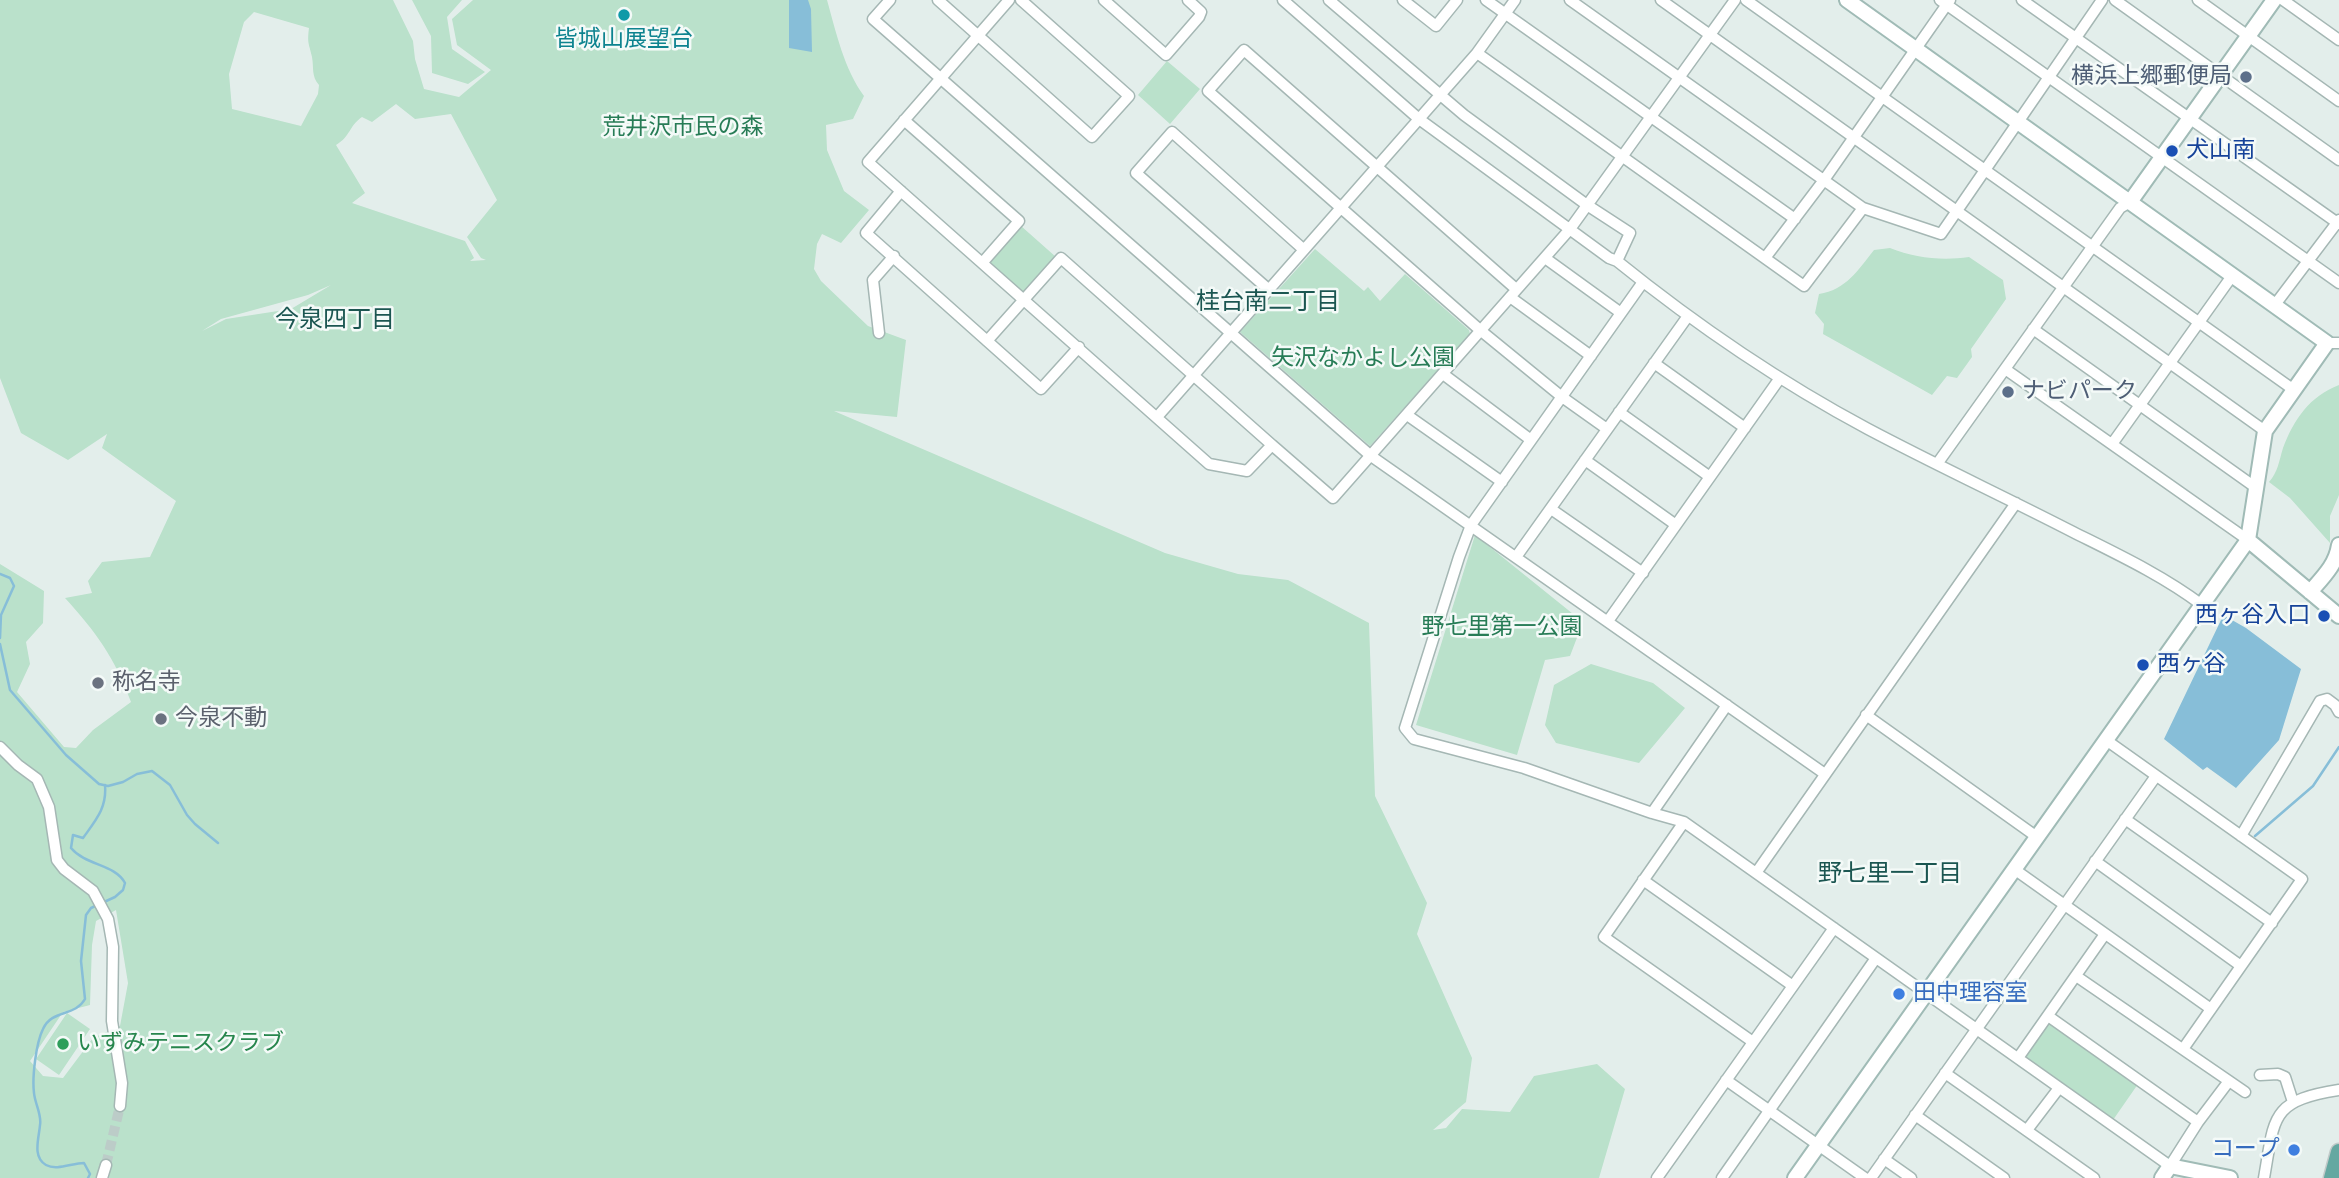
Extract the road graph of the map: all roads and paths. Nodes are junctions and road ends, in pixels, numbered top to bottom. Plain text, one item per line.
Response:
1 (890, 0) edge
2 (938, 0) edge
3 (1009, 0) edge
4 (1021, 0) edge
5 (1104, 0) edge
6 (1188, 0) edge
7 (1283, 0) edge
8 (1329, 0) edge
9 (1403, 0) edge
10 (1457, 0) edge
11 (1486, 0) edge
12 (1515, 0) edge
13 (1570, 0) edge
14 (1661, 0) edge
15 (1735, 0) edge
16 (1746, 0) edge
17 (1847, 0) edge
18 (2022, 0) edge
19 (2102, 0) edge
20 (2115, 0) edge
21 (2198, 0) edge
22 (2274, 0) edge
23 (2283, 0) edge
24 (1945, 2) edge
25 (1506, 13) junction
26 (979, 35) junction
27 (1710, 35) junction
28 (2249, 36) junction
29 (2076, 38) junction
30 (2339, 40) edge
31 (1916, 50) junction
32 (1477, 53) junction
33 (2220, 76) junction
34 (2049, 77) junction
35 (1679, 78) junction
36 (941, 79) junction
37 (1440, 95) junction
38 (1882, 97) junction
39 (2339, 101) edge
40 (1652, 117) junction
41 (1419, 119) junction
42 (2190, 119) junction
43 (905, 120) junction
44 (2019, 122) junction
45 (1853, 137) junction
46 (1623, 157) junction
47 (2162, 158) junction
48 (2339, 160) edge
49 (1376, 167) junction
50 (1985, 170) junction
51 (1824, 180) junction
52 (901, 191) junction
53 (2130, 202) junction
54 (1587, 205) junction
55 (1341, 208) junction
56 (1863, 208) junction
57 (1956, 211) junction
58 (1795, 219) junction
59 (2338, 222) edge
60 (1570, 229) junction
61 (2093, 246) junction
62 (1303, 249) junction
63 (894, 256) junction
64 (1545, 258) junction
65 (1765, 258) junction
66 (1618, 261) junction
67 (983, 262) junction
68 (2309, 262) junction
69 (2232, 276) junction
70 (1643, 282) junction
71 (2339, 283) edge
72 (2063, 287) junction
73 (1268, 289) junction
74 (1513, 293) junction
75 (1023, 298) junction
76 (2274, 306) junction
77 (1621, 313) junction
78 (1688, 316) junction
79 (2199, 322) junction
80 (2033, 329) junction
81 (1480, 331) junction
82 (1230, 332) junction
83 (879, 333) dead end
84 (987, 341) junction
85 (2333, 343) edge
86 (1079, 348) junction
87 (1591, 356) junction
88 (1654, 363) junction
89 (2170, 363) junction
90 (2005, 369) junction
91 (1194, 374) junction
92 (1443, 374) junction
93 (1780, 378) junction
94 (2294, 390) junction
95 (1562, 397) junction
96 (2139, 405) junction
97 (1619, 412) junction
98 (1407, 415) junction
99 (1157, 416) junction
100 (1745, 428) junction
101 (1607, 429) junction
102 (2265, 431) junction
103 (1531, 440) junction
104 (1272, 444) junction
105 (2112, 444) junction
106 (1371, 456) junction
107 (1585, 460) junction
108 (1937, 464) junction
109 (1710, 477) junction
110 (1502, 482) junction
111 (2255, 487) junction
112 (2016, 503) junction
113 (1551, 509) junction
114 (1471, 525) junction
115 (1676, 525) junction
116 (2248, 540) junction
117 (2339, 545) edge
118 (1516, 557) junction
119 (1643, 573) junction
120 (2310, 592) junction
121 (2202, 605) junction
122 (2339, 616) edge
123 (1608, 621) junction
124 (1727, 705) junction
125 (2339, 712) edge
126 (1866, 715) junction
127 (2106, 740) junction
128 (0, 747) edge
129 (1825, 774) junction
130 (2156, 776) junction
131 (1652, 813) junction
132 (2125, 819) junction
133 (1684, 822) junction
134 (2037, 836) junction
135 (2241, 836) junction
136 (2095, 861) junction
137 (2014, 869) junction
138 (1756, 873) junction
139 (1643, 880) junction
140 (2064, 905) junction
141 (2272, 923) junction
142 (1834, 928) junction
143 (2105, 934) junction
144 (1876, 958) junction
145 (2241, 966) junction
146 (2076, 976) junction
147 (1793, 986) junction
148 (1926, 993) junction
149 (2211, 1009) junction
150 (2048, 1016) junction
151 (1976, 1029) junction
152 (1753, 1042) junction
153 (2183, 1049) junction
154 (2018, 1058) junction
155 (1945, 1073) junction
156 (2260, 1075) dead end
157 (1726, 1080) junction
158 (2230, 1081) junction
159 (2059, 1088) junction
160 (2339, 1090) edge
161 (2245, 1092) dead end
162 (2293, 1102) junction
163 (120, 1106) tunnel mouth
164 (1769, 1110) junction
165 (1915, 1115) junction
166 (2198, 1122) junction
167 (2026, 1130) junction
168 (1819, 1145) junction
169 (2339, 1152) edge
170 (1884, 1159) junction
171 (106, 1165) tunnel mouth
172 (2166, 1172) edge
173 (2089, 1177) edge
174 (102, 1178) edge
175 (1657, 1178) edge
176 (1721, 1178) edge
177 (1795, 1178) edge
178 (1865, 1178) edge
179 (1871, 1178) edge
180 (1911, 1178) edge
181 (2004, 1178) edge
182 (2230, 1178) edge
183 (2264, 1178) edge
184 (2332, 1178) edge

1 - 36 street
2 - 26 street
3 - 26 street
4 - 26 street
5 - 6 street
7 - 41 street
8 - 37 street
9 - 10 street
11 - 25 street
12 - 25 street
13 - 35 street
14 - 27 street
15 - 27 street
16 - 38 street
17 - 31 street
18 - 29 street
19 - 29 street
20 - 33 street
21 - 28 street
22 - 28 street
23 - 30 street
24 - 31 street
24 - 34 street
25 - 32 street
25 - 40 street
26 - 36 street
27 - 35 street
27 - 45 street
28 - 33 street
28 - 39 street
29 - 34 street
29 - 42 street
31 - 38 street
31 - 44 street
32 - 37 street
32 - 46 street
33 - 42 street
33 - 48 street
34 - 44 street
34 - 47 street
35 - 40 street
35 - 51 street
36 - 43 street
36 - 82 street
37 - 41 street
37 - 54 street
38 - 45 street
38 - 50 street
40 - 46 street
40 - 58 street
41 - 49 street
41 - 60 street
42 - 47 street
42 - 59 street
43 - 52 street
43 - 67 street
44 - 50 street
44 - 53 street
45 - 51 street
45 - 57 street
46 - 54 street
46 - 65 street
47 - 53 street
47 - 68 street
49 - 55 street
49 - 55 street
49 - 74 street
50 - 57 street
50 - 61 street
51 - 56 street
51 - 58 street
52 - 63 street
52 - 67 street
53 - 61 street
53 - 69 street
54 - 60 street
54 - 66 street
55 - 62 street
55 - 81 street
56 - 57 street
56 - 65 street
57 - 72 street
58 - 65 street
59 - 68 street
60 - 64 street
60 - 66 street
61 - 72 street
61 - 79 street
62 - 73 street
62 - 73 street
63 - 83 street
63 - 84 street
64 - 74 street
64 - 77 street
66 - 70 street
67 - 75 street
68 - 71 street
68 - 76 street
69 - 76 street
69 - 79 street
70 - 77 street
70 - 78 street
72 - 80 street
72 - 89 street
73 - 82 street
74 - 81 street
74 - 87 street
75 - 84 street
75 - 86 street
75 - 91 street
76 - 85 street
77 - 87 street
78 - 88 street
78 - 93 street
79 - 89 street
79 - 94 street
80 - 90 street
80 - 96 street
81 - 92 street
81 - 95 street
82 - 91 street
82 - 106 street
84 - 86 street
85 - 94 street
86 - 99 street
87 - 95 street
88 - 97 street
88 - 100 street
89 - 96 street
89 - 102 street
90 - 105 street
90 - 108 street
91 - 99 street
91 - 104 street
92 - 98 street
92 - 103 street
93 - 100 street
93 - 108 street
94 - 102 street
95 - 101 street
95 - 103 street
96 - 105 street
96 - 111 street
97 - 101 street
97 - 109 street
98 - 106 street
98 - 110 street
99 - 104 street
100 - 109 street
101 - 107 street
102 - 111 street
103 - 110 street
104 - 106 street
105 - 116 street
106 - 114 street
107 - 113 street
107 - 115 street
108 - 112 street
109 - 115 street
110 - 114 street
111 - 116 street
112 - 121 street
112 - 126 street
113 - 118 street
113 - 119 street
114 - 118 street
114 - 131 street
115 - 119 street
116 - 120 street
116 - 121 street
117 - 120 street
118 - 123 street
119 - 123 street
120 - 122 street
121 - 127 street
123 - 124 street
124 - 129 street
124 - 131 street
125 - 135 street
126 - 129 street
126 - 134 street
127 - 130 street
127 - 134 street
128 - 163 street
129 - 138 street
130 - 132 street
130 - 135 street
131 - 133 street
132 - 136 street
132 - 141 street
133 - 138 street
133 - 139 street
134 - 137 street
135 - 141 street
136 - 140 street
136 - 145 street
137 - 140 street
137 - 148 street
138 - 142 street
139 - 147 street
139 - 152 street
140 - 143 street
140 - 151 street
141 - 145 street
142 - 144 street
142 - 147 street
143 - 146 street
143 - 149 street
144 - 148 street
144 - 164 street
145 - 149 street
146 - 150 street
146 - 153 street
147 - 152 street
148 - 151 street
148 - 168 street
149 - 153 street
150 - 154 street
150 - 166 street
151 - 154 street
151 - 155 street
152 - 157 street
153 - 158 street
154 - 159 street
155 - 165 street
155 - 167 street
156 - 162 street
157 - 164 street
157 - 175 street
158 - 161 street
158 - 166 street
159 - 167 street
159 - 172 street
160 - 162 street
162 - 183 street
164 - 168 street
164 - 176 street
165 - 170 street
165 - 181 street
166 - 172 street
167 - 173 street
168 - 177 street
168 - 178 street
169 - 184 main road
170 - 179 street
170 - 180 street
171 - 174 street
172 - 182 street

